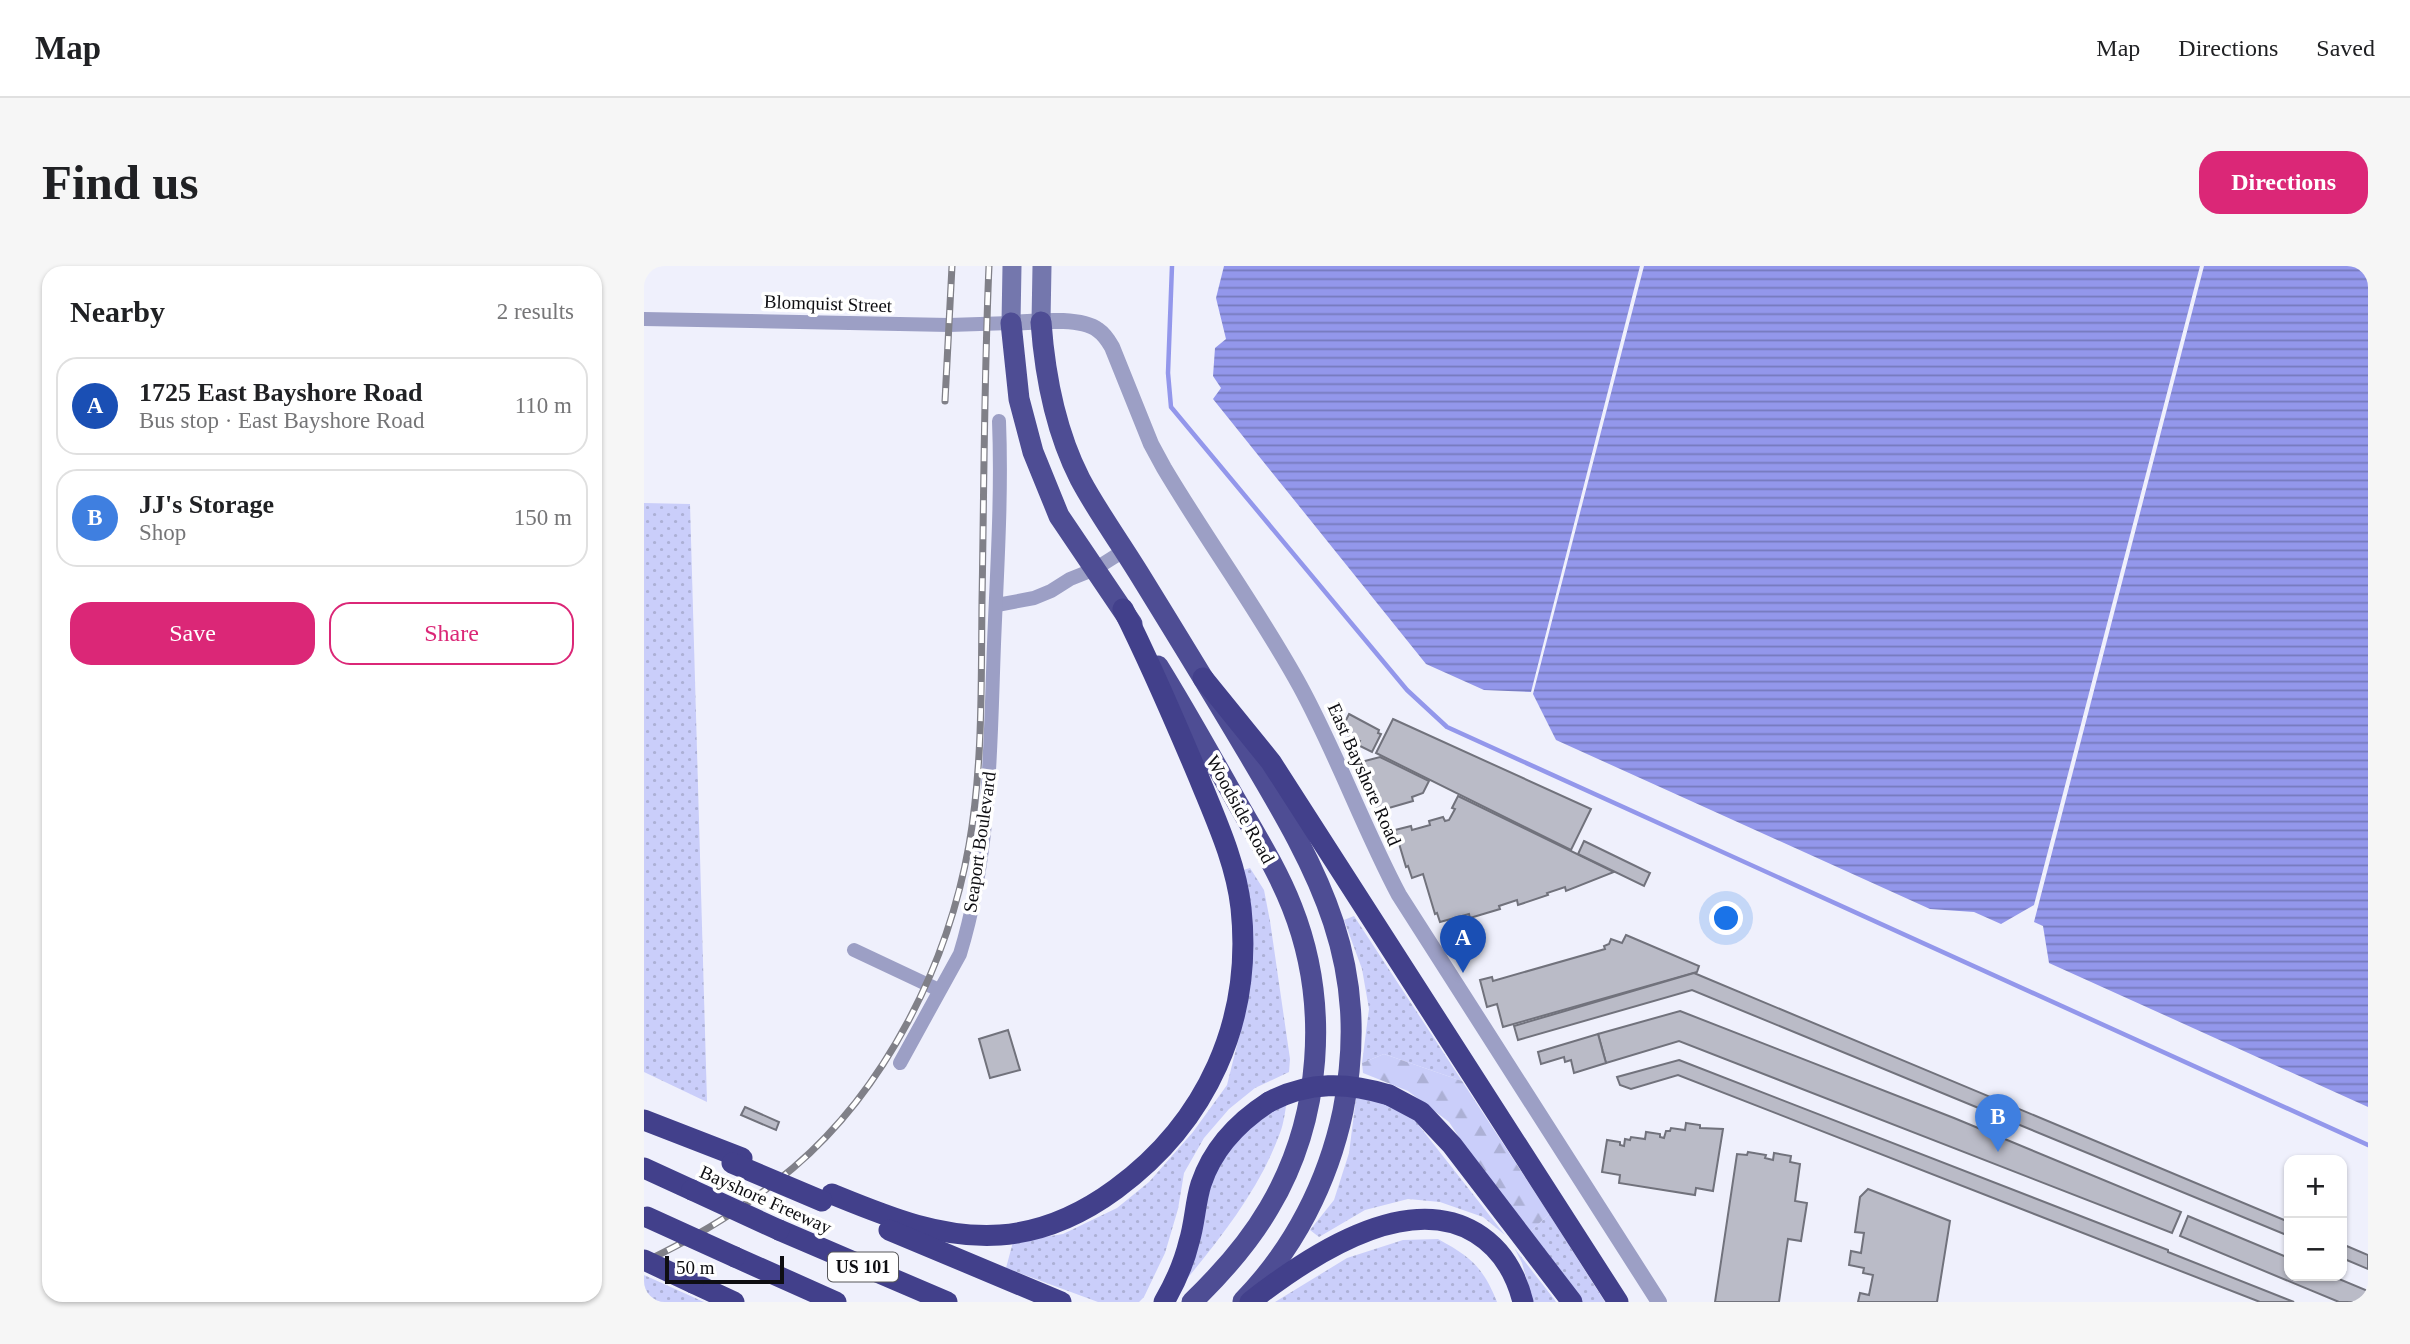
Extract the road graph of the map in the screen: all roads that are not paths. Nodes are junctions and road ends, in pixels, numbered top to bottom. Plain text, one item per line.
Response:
1 (1012, 266) edge
2 (1042, 266) edge
3 (644, 319) edge
4 (1041, 322) junction
5 (1011, 323) junction
6 (999, 421) dead end
7 (1125, 551) junction
8 (1096, 569) junction
9 (997, 605) junction
10 (1123, 610) junction
11 (1203, 678) junction
12 (854, 950) dead end
13 (939, 989) junction
14 (900, 1063) dead end
15 (644, 1122) edge
16 (644, 1168) edge
17 (827, 1197) junction
18 (645, 1216) edge
19 (644, 1260) edge
20 (734, 1302) edge
21 (836, 1302) edge
22 (947, 1302) edge
23 (1061, 1302) edge
24 (1164, 1302) edge
25 (1192, 1302) edge
26 (1241, 1302) edge
27 (1250, 1302) edge
28 (1523, 1302) edge
29 (1572, 1302) edge
30 (1618, 1302) edge
31 (1660, 1302) edge

1 - 5 main road
2 - 4 main road
3 - 5 street, Blomquist Street
4 - 5 street, East Bayshore Road
4 - 7 highway, Woodside Road
4 - 31 street, East Bayshore Road
5 - 8 highway, Woodside Road
6 - 9 street, Seaport Boulevard
7 - 8 street
7 - 11 highway, Woodside Road
8 - 9 street
8 - 10 highway, Woodside Road
9 - 13 street, Seaport Boulevard
10 - 17 highway
10 - 25 highway, Woodside Road
11 - 26 highway, Woodside Road
11 - 30 highway
12 - 13 street
13 - 14 street, Seaport Boulevard
15 - 17 highway, bridge
16 - 22 highway, Bayshore Freeway / US 101, bridge
17 - 23 highway
18 - 21 highway, US 101, bridge
19 - 20 highway, bridge
24 - 29 highway, bridge
27 - 28 highway

